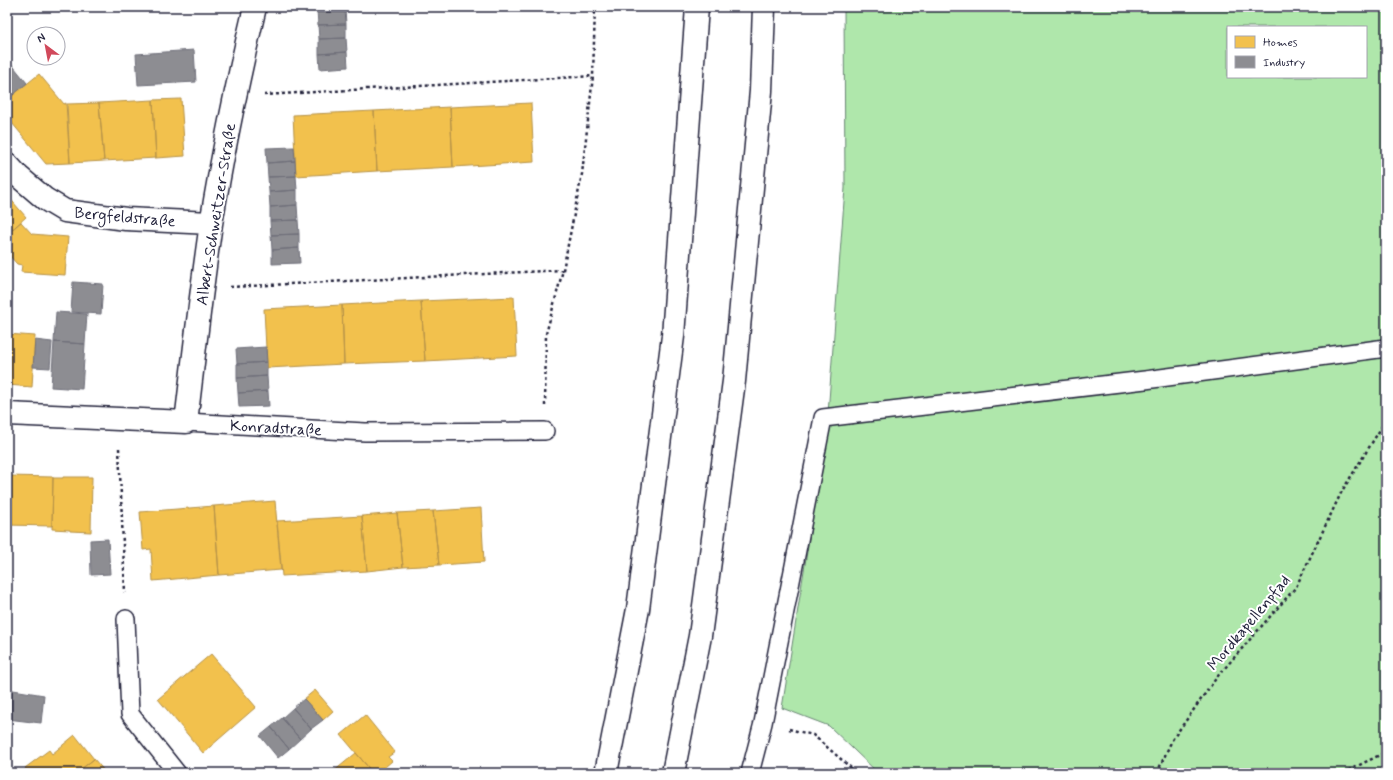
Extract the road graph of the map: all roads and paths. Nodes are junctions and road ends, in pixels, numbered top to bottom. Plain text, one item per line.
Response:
1 (255, 7) edge
2 (595, 7) edge
3 (697, 7) edge
4 (764, 7) edge
5 (593, 76) junction
6 (234, 97) junction
7 (7, 164) edge
8 (211, 223) junction
9 (563, 270) junction
10 (202, 288) junction
11 (1386, 348) edge
12 (7, 414) edge
13 (118, 418) junction
14 (1386, 420) edge
15 (186, 422) junction
16 (545, 431) joint
17 (126, 619) joint
18 (763, 722) junction
19 (1386, 752) edge
20 (177, 773) edge
21 (606, 773) edge
22 (673, 773) edge
23 (750, 773) edge
24 (857, 773) edge
25 (1157, 773) edge
26 (1343, 773) edge

1 - 6 main road, Albert-Schweitzer-Straße
2 - 5 path
3 - 21 main road
4 - 22 main road
5 - 6 path
5 - 9 path
6 - 8 main road, Albert-Schweitzer-Straße
7 - 8 main road, Bergfeldstraße
8 - 10 main road, Albert-Schweitzer-Straße
9 - 10 path
9 - 16 path
10 - 15 main road, Albert-Schweitzer-Straße
11 - 18 lane
12 - 13 main road, Konradstraße
13 - 15 main road, Konradstraße
13 - 17 path
14 - 25 path, Mordkapellenpfad
15 - 16 lane, Konradstraße
17 - 20 lane
18 - 23 lane
18 - 24 path
19 - 26 path

